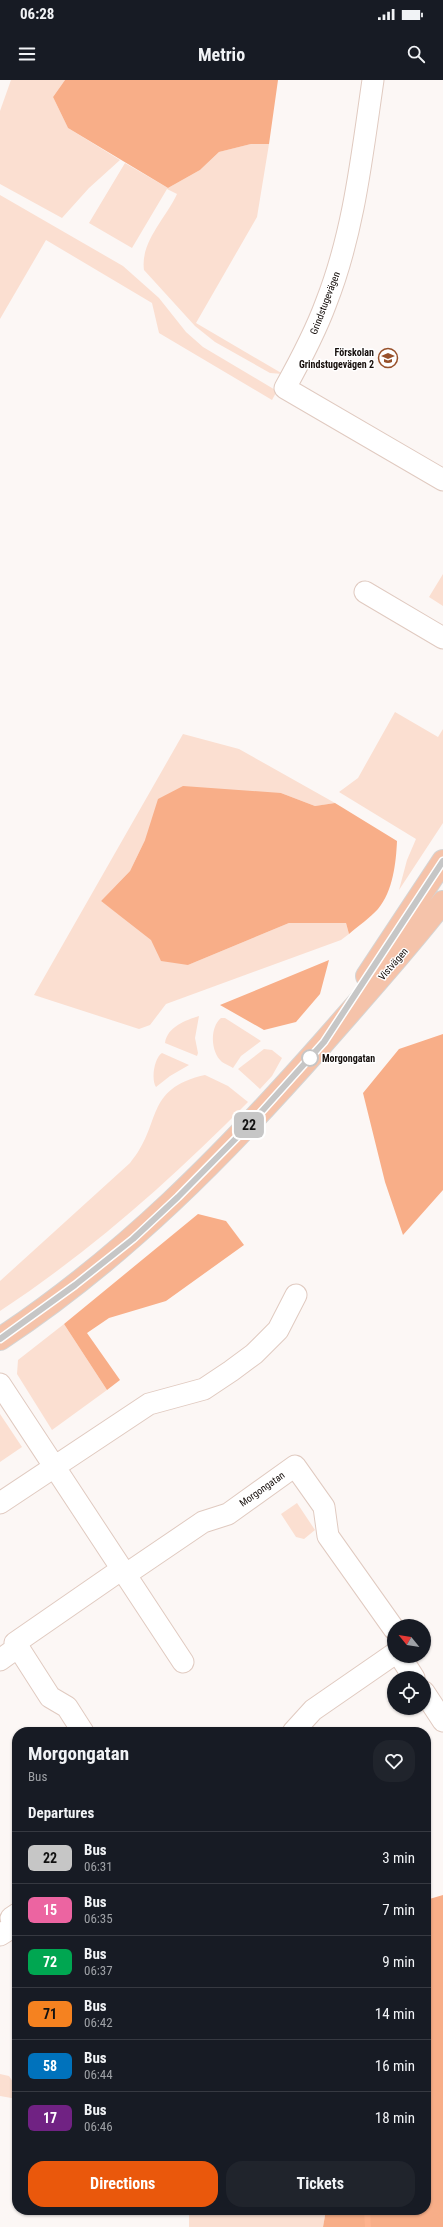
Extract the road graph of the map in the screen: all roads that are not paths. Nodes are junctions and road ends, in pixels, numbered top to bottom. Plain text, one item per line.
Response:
1 (373, 80) edge
2 (443, 480) edge
3 (365, 592) dead end
4 (443, 638) edge
5 (443, 861) edge
6 (443, 902) edge
7 (324, 1042) junction
8 (296, 1295) dead end
9 (0, 1339) edge
10 (0, 1384) edge
11 (54, 1466) junction
12 (0, 1503) edge
13 (124, 1572) junction
14 (387, 1619) edge
15 (18, 1647) junction
16 (387, 1659) edge
17 (0, 1660) edge
18 (183, 1662) dead end
19 (431, 1703) edge
20 (443, 1721) edge
21 (80, 1727) edge
22 (298, 1727) edge

1 - 2 street, Grindstugevägen
3 - 4 street
5 - 7 main road, Vistvägen
6 - 7 main road, Vistvägen
7 - 9 main road, Vistvägen
8 - 11 street
10 - 11 street
11 - 12 street
11 - 13 street
13 - 14 street, Morgongatan
13 - 15 street, Morgongatan
13 - 18 street
15 - 17 street, Morgongatan
15 - 21 street
16 - 22 street
19 - 20 street

